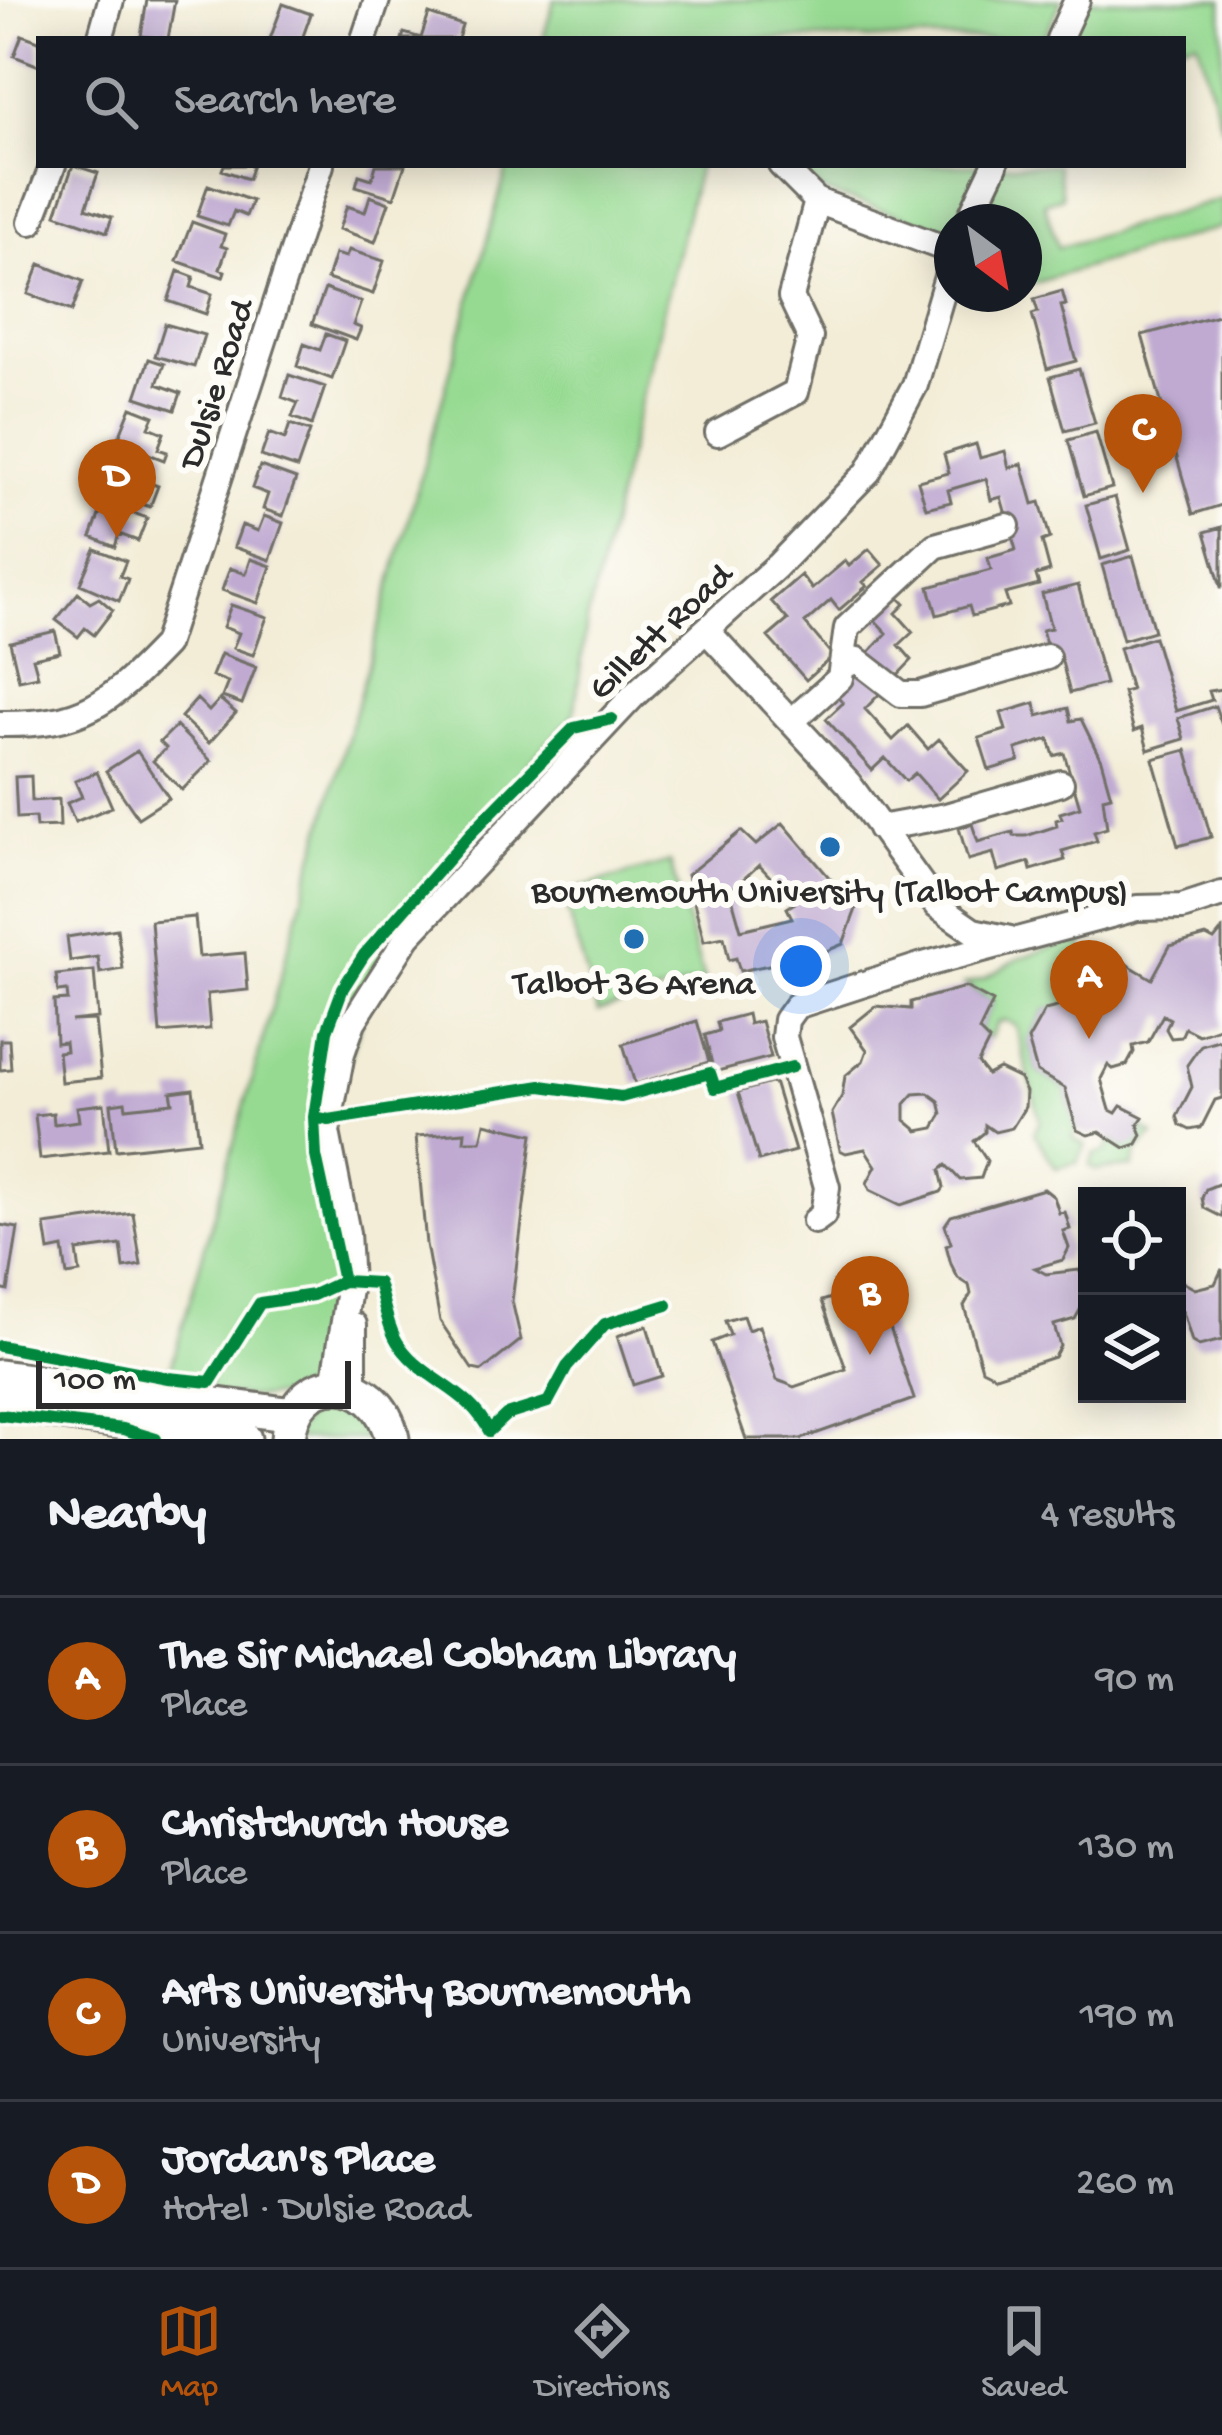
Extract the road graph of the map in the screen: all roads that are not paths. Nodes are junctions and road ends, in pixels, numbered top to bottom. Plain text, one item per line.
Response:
1 (111, 0) edge
2 (377, 0) edge
3 (1077, 0) edge
4 (101, 36) edge
5 (365, 36) edge
6 (1060, 36) edge
7 (52, 168) edge
8 (320, 168) edge
9 (784, 168) edge
10 (994, 168) edge
11 (817, 201) junction
12 (977, 204) edge
13 (31, 222) dead end
14 (934, 243) edge
15 (937, 312) edge
16 (718, 434) dead end
17 (1007, 526) dead end
18 (707, 631) junction
19 (1047, 657) dead end
20 (842, 667) junction
21 (793, 720) junction
22 (0, 724) edge
23 (1061, 783) dead end
24 (880, 828) junction
25 (1222, 895) edge
26 (1017, 940) junction
27 (815, 1221) dead end
28 (0, 1377) edge
29 (344, 1387) junction
30 (0, 1404) edge
31 (291, 1427) edge
32 (393, 1438) edge
33 (244, 1439) edge

1 - 4 street
2 - 5 street
3 - 6 street
7 - 13 street
8 - 22 street, Dulsie Road
9 - 11 street
10 - 12 street
11 - 14 street
11 - 16 street
15 - 18 street, Gillett Road
17 - 20 street
18 - 21 street
18 - 29 street, Gillett Road
19 - 20 street
20 - 21 street
21 - 24 street
23 - 24 street
24 - 26 street
25 - 26 street
26 - 27 street
28 - 31 main road
29 - 31 main road
29 - 32 main road
30 - 33 main road

